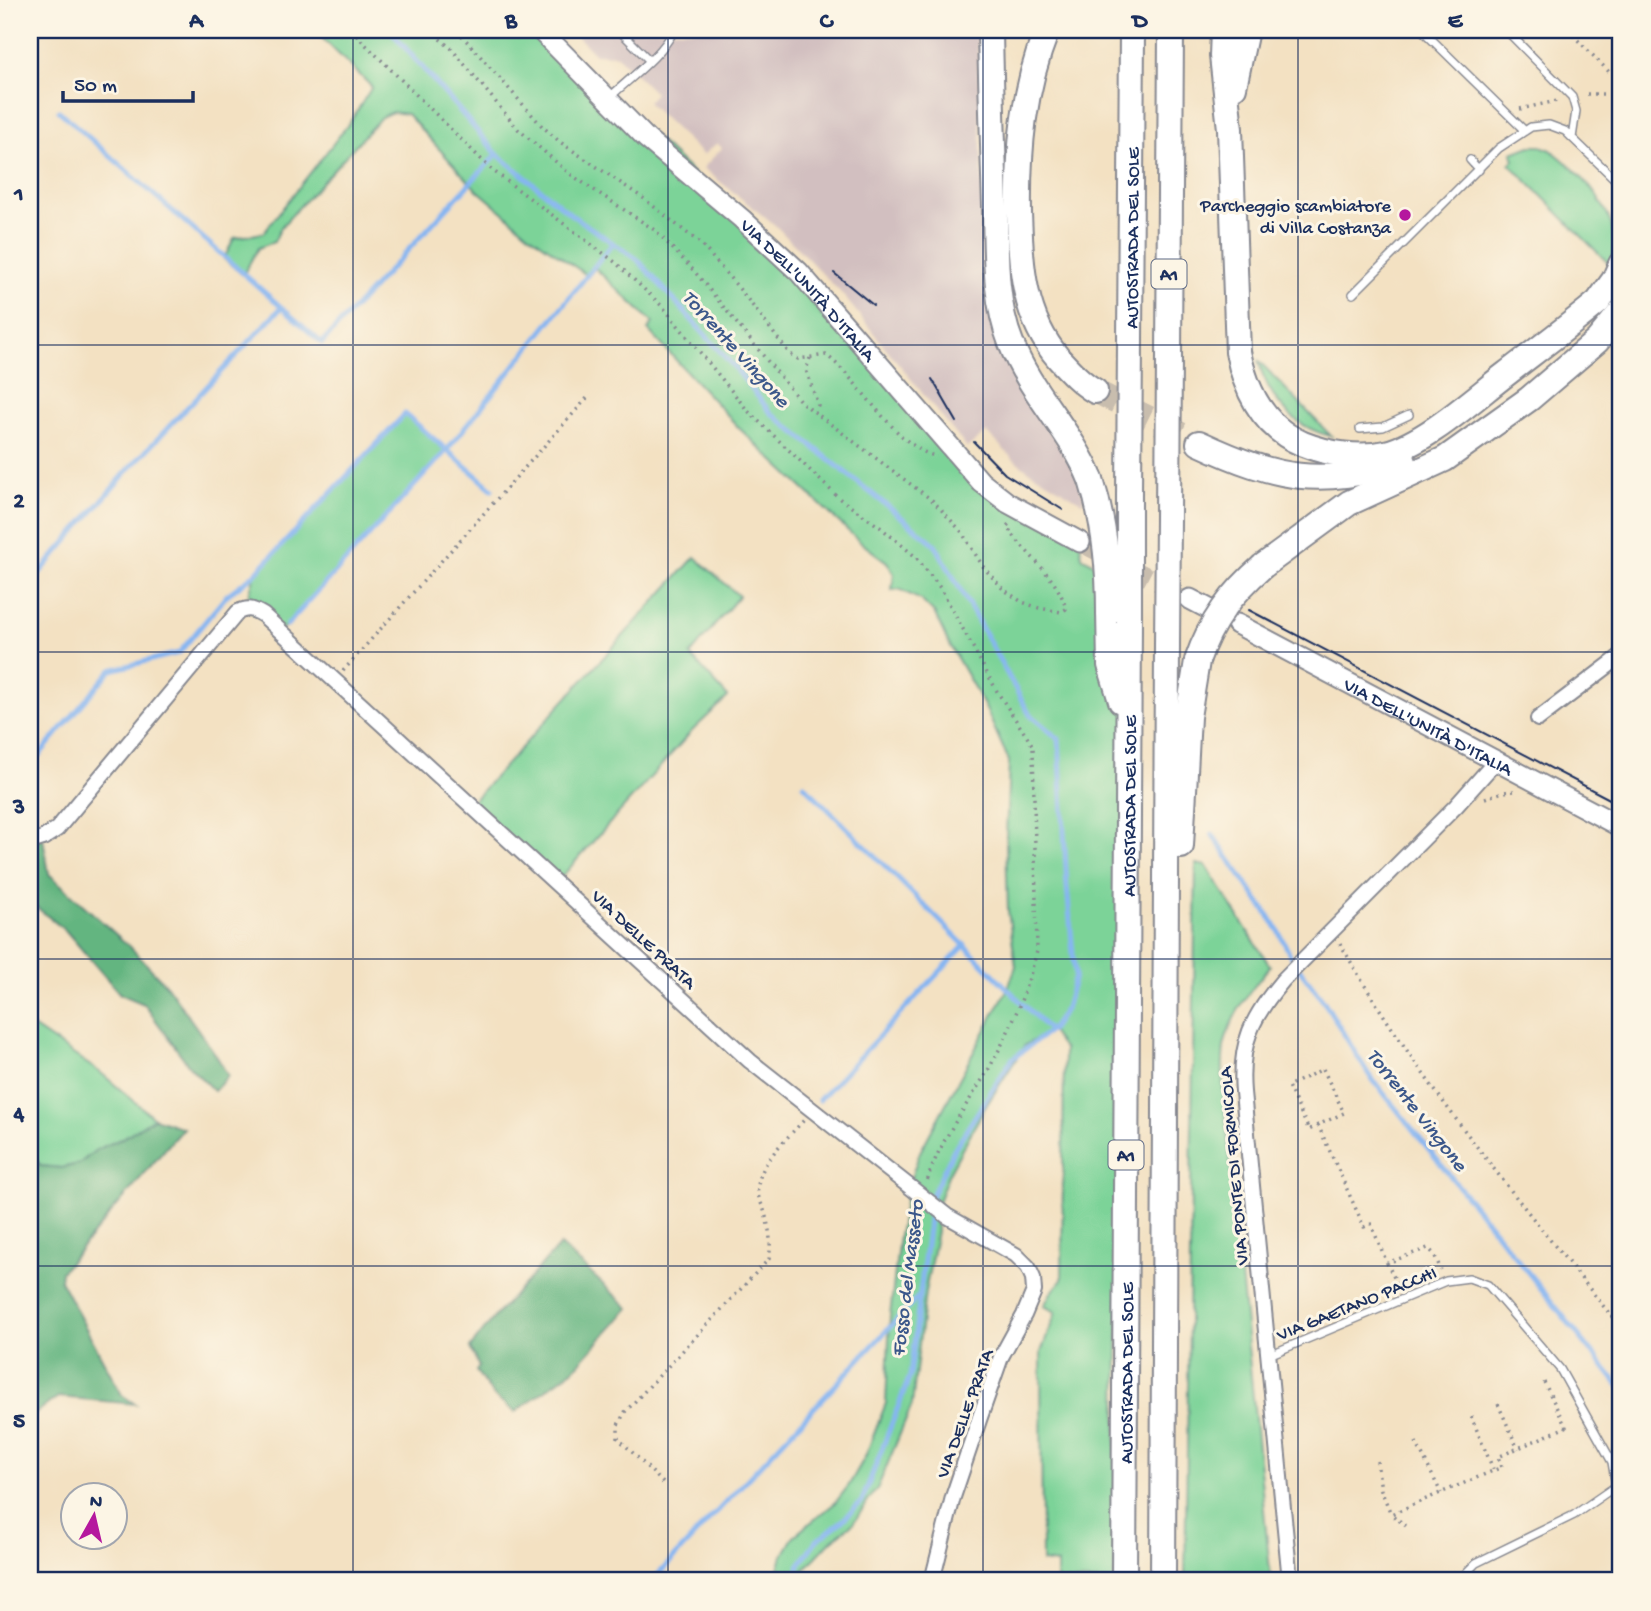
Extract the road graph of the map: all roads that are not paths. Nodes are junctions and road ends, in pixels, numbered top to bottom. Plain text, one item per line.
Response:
1 (540, 30) edge
2 (619, 30) edge
3 (674, 30) edge
4 (990, 30) edge
5 (1047, 30) edge
6 (1132, 30) edge
7 (1171, 30) edge
8 (1223, 30) edge
9 (1246, 30) edge
10 (1422, 30) edge
11 (1506, 30) edge
12 (649, 60) junction
13 (607, 99) junction
14 (1230, 130) junction
15 (1525, 131) junction
16 (1572, 138) junction
17 (1469, 160) dead end
18 (1479, 170) junction
19 (1619, 183) edge
20 (1621, 193) edge
21 (1621, 264) edge
22 (1353, 294) dead end
23 (1621, 312) edge
24 (1095, 391) tunnel mouth
25 (1529, 399) junction
26 (1409, 415) dead end
27 (1360, 429) dead end
28 (1199, 443) tunnel mouth
29 (1080, 542) tunnel mouth
30 (1190, 598) tunnel mouth
31 (1209, 608) dead end
32 (1119, 617) junction
33 (1237, 624) dead end
34 (1621, 656) edge
35 (1538, 719) dead end
36 (1496, 761) junction
37 (1621, 827) edge
38 (30, 842) edge
39 (1166, 957) junction
40 (1269, 1355) junction
41 (932, 1581) edge
42 (1124, 1581) edge
43 (1163, 1581) edge
44 (1290, 1581) edge
45 (1458, 1581) edge

1 - 13 street, VIA DELL'UNITÀ D'ITALIA
2 - 12 lane
3 - 12 lane
4 - 32 highway, bridge
5 - 24 highway
6 - 32 highway, AUTOSTRADA DEL SOLE / A1, bridge
7 - 39 highway, AUTOSTRADA DEL SOLE / A1, bridge
8 - 14 highway
9 - 14 highway
10 - 15 lane
11 - 16 lane
12 - 13 lane
13 - 29 street, VIA DELL'UNITÀ D'ITALIA
14 - 21 highway
15 - 16 lane
15 - 18 lane
16 - 19 lane
17 - 18 lane
18 - 22 lane
19 - 20 lane
23 - 25 highway
25 - 28 highway
25 - 39 highway, bridge
26 - 27 lane
30 - 31 street
32 - 42 highway, AUTOSTRADA DEL SOLE / A1
33 - 36 street, VIA DELL'UNITÀ D'ITALIA
34 - 35 street
36 - 37 street, VIA DELL'UNITÀ D'ITALIA
36 - 40 street, VIA PONTE DI FORMICOLA
38 - 41 street, VIA DELLE PRATA
39 - 43 highway, AUTOSTRADA DEL SOLE / A1
40 - 44 street, VIA PONTE DI FORMICOLA
40 - 45 lane, VIA GAETANO PACCHI

